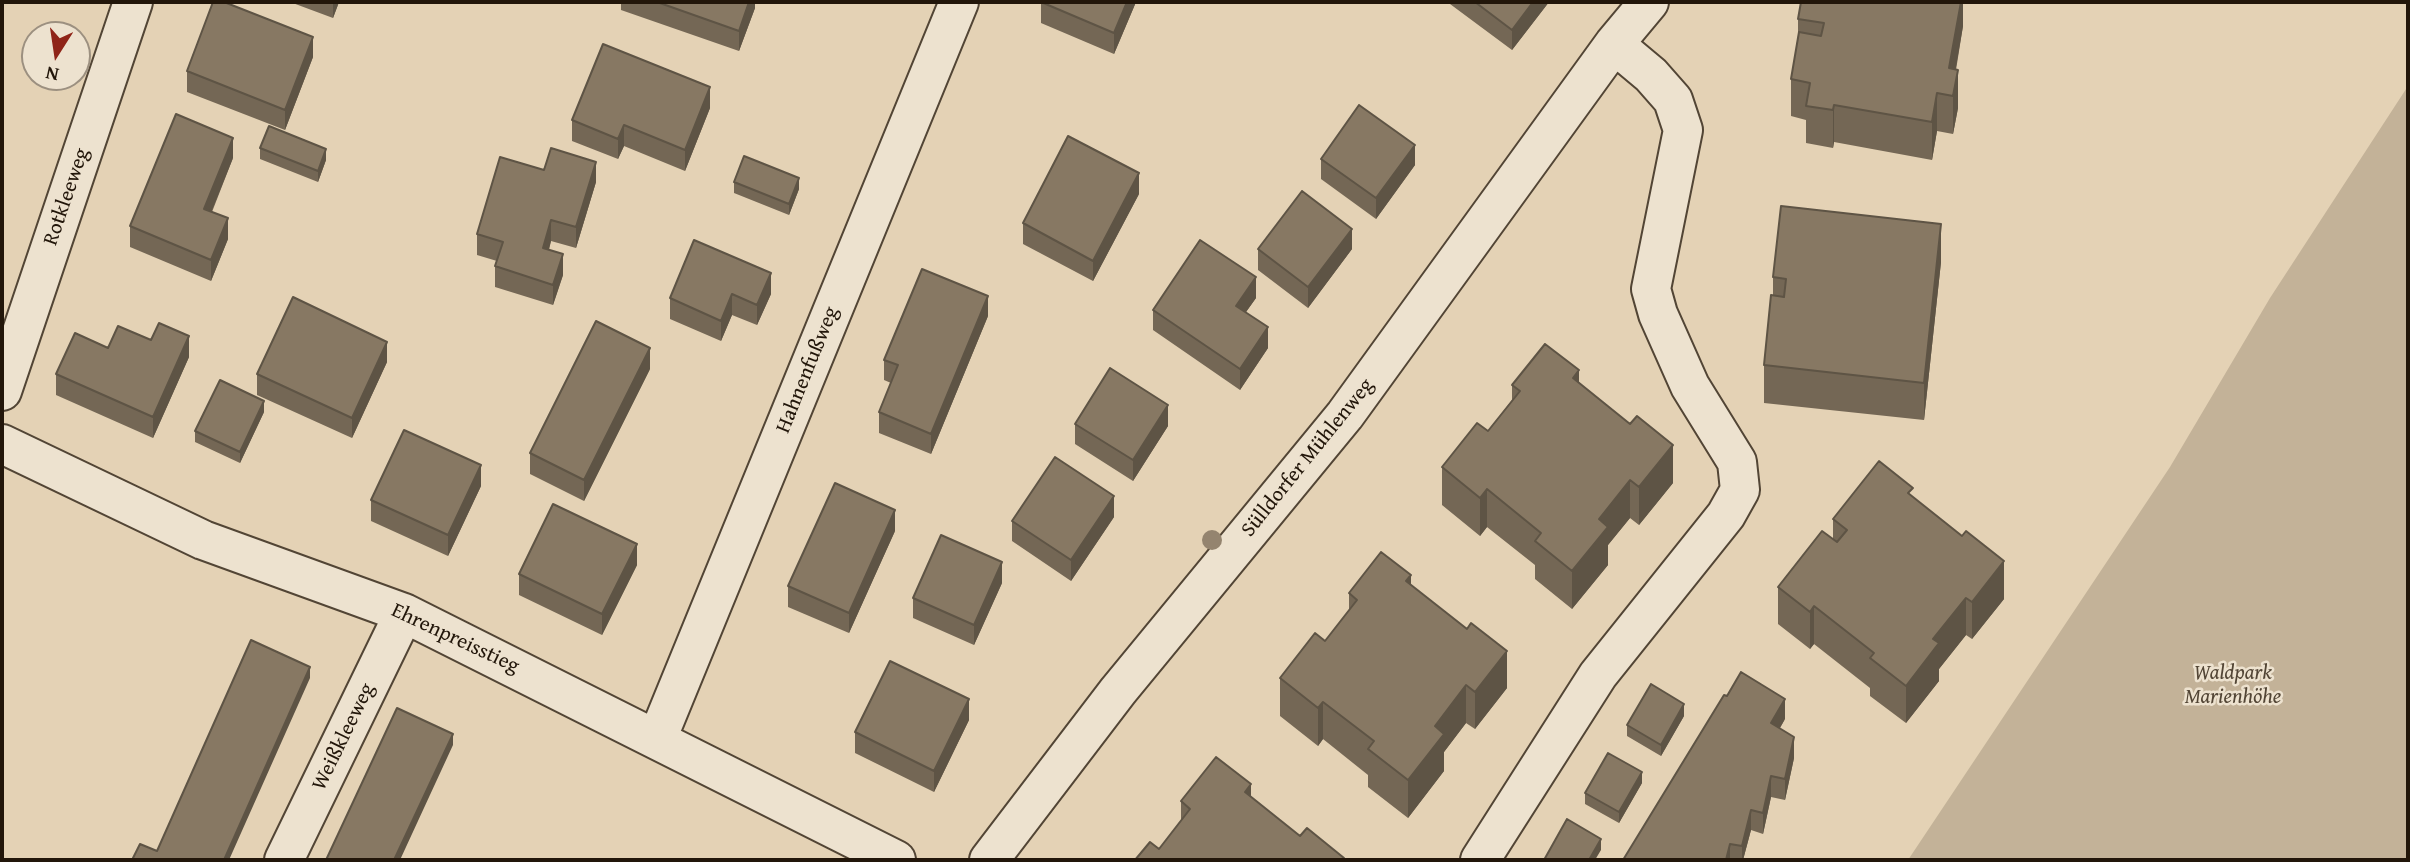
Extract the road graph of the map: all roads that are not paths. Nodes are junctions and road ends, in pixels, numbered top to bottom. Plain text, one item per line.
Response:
1 (133, 2) edge
2 (959, 2) edge
3 (1649, 2) edge
4 (1614, 44) junction
5 (2, 391) edge
6 (2, 444) edge
7 (404, 613) junction
8 (657, 739) junction
9 (284, 860) edge
10 (896, 860) edge
11 (989, 860) edge
12 (1480, 860) edge

1 - 5 street, Rotkleeweg
2 - 8 street, Hahnenfußweg
3 - 4 street, Sülldorfer Mühlenweg
4 - 11 street, Sülldorfer Mühlenweg
4 - 12 street
6 - 7 street, Ehrenpreisstieg
7 - 8 street, Ehrenpreisstieg
7 - 9 street, Weißkleeweg
8 - 10 street, Ehrenpreisstieg

